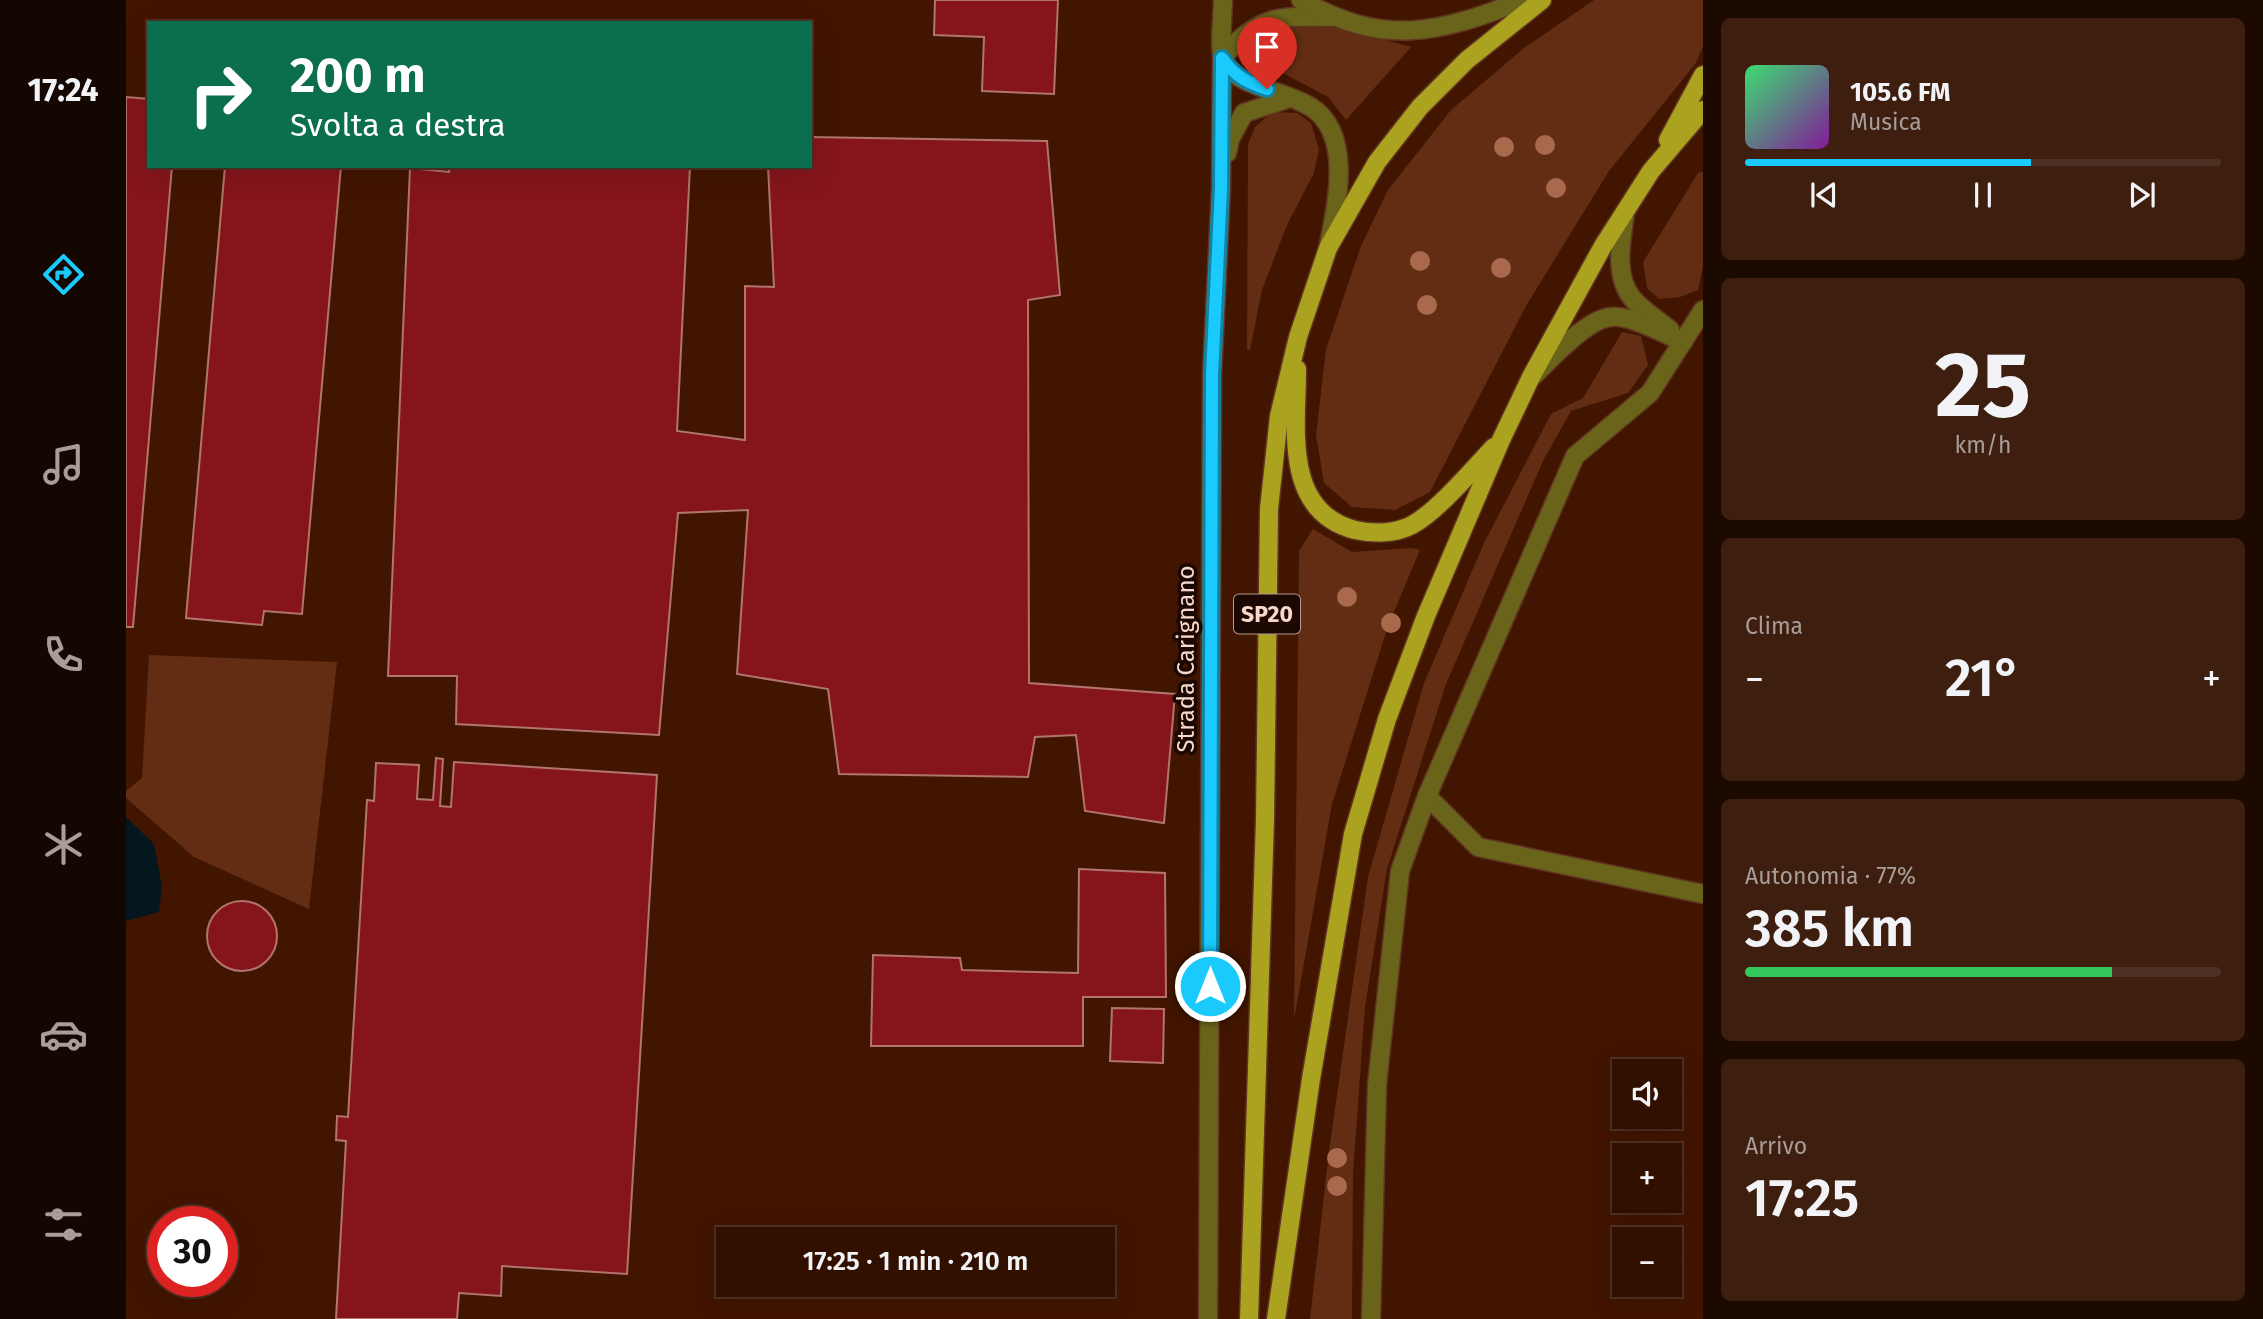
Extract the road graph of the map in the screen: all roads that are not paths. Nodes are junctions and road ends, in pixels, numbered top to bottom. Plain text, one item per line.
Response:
1 (1223, 0) edge
2 (1301, 0) edge
3 (1523, 0) edge
4 (1542, 0) edge
5 (1331, 17) junction
6 (1222, 58) junction
7 (1703, 75) edge
8 (1290, 98) junction
9 (1703, 110) edge
10 (1651, 171) junction
11 (1221, 188) junction
12 (1625, 212) junction
13 (1328, 248) junction
14 (1703, 310) edge
15 (1298, 337) junction
16 (1683, 342) junction
17 (1531, 377) junction
18 (1501, 440) junction
19 (1427, 796) junction
20 (1703, 894) edge
21 (1208, 1319) edge
22 (1249, 1319) edge
23 (1276, 1319) edge
24 (1371, 1319) edge

1 - 6 street, Strada Carignano
2 - 5 street
3 - 5 street
4 - 13 main road, SP20
5 - 6 street
6 - 8 street
6 - 11 street, Strada Carignano
7 - 10 main road, SP20
8 - 11 street
8 - 13 street
9 - 10 main road, SP20
10 - 12 main road, SP20
11 - 21 street, Strada Carignano
12 - 16 street
12 - 17 main road, SP20
13 - 15 main road, SP20
14 - 16 street
15 - 18 main road, SP20
15 - 22 main road, SP20
16 - 17 street
16 - 19 street
17 - 18 main road, SP20
18 - 23 main road, SP20
19 - 20 street
19 - 24 street

